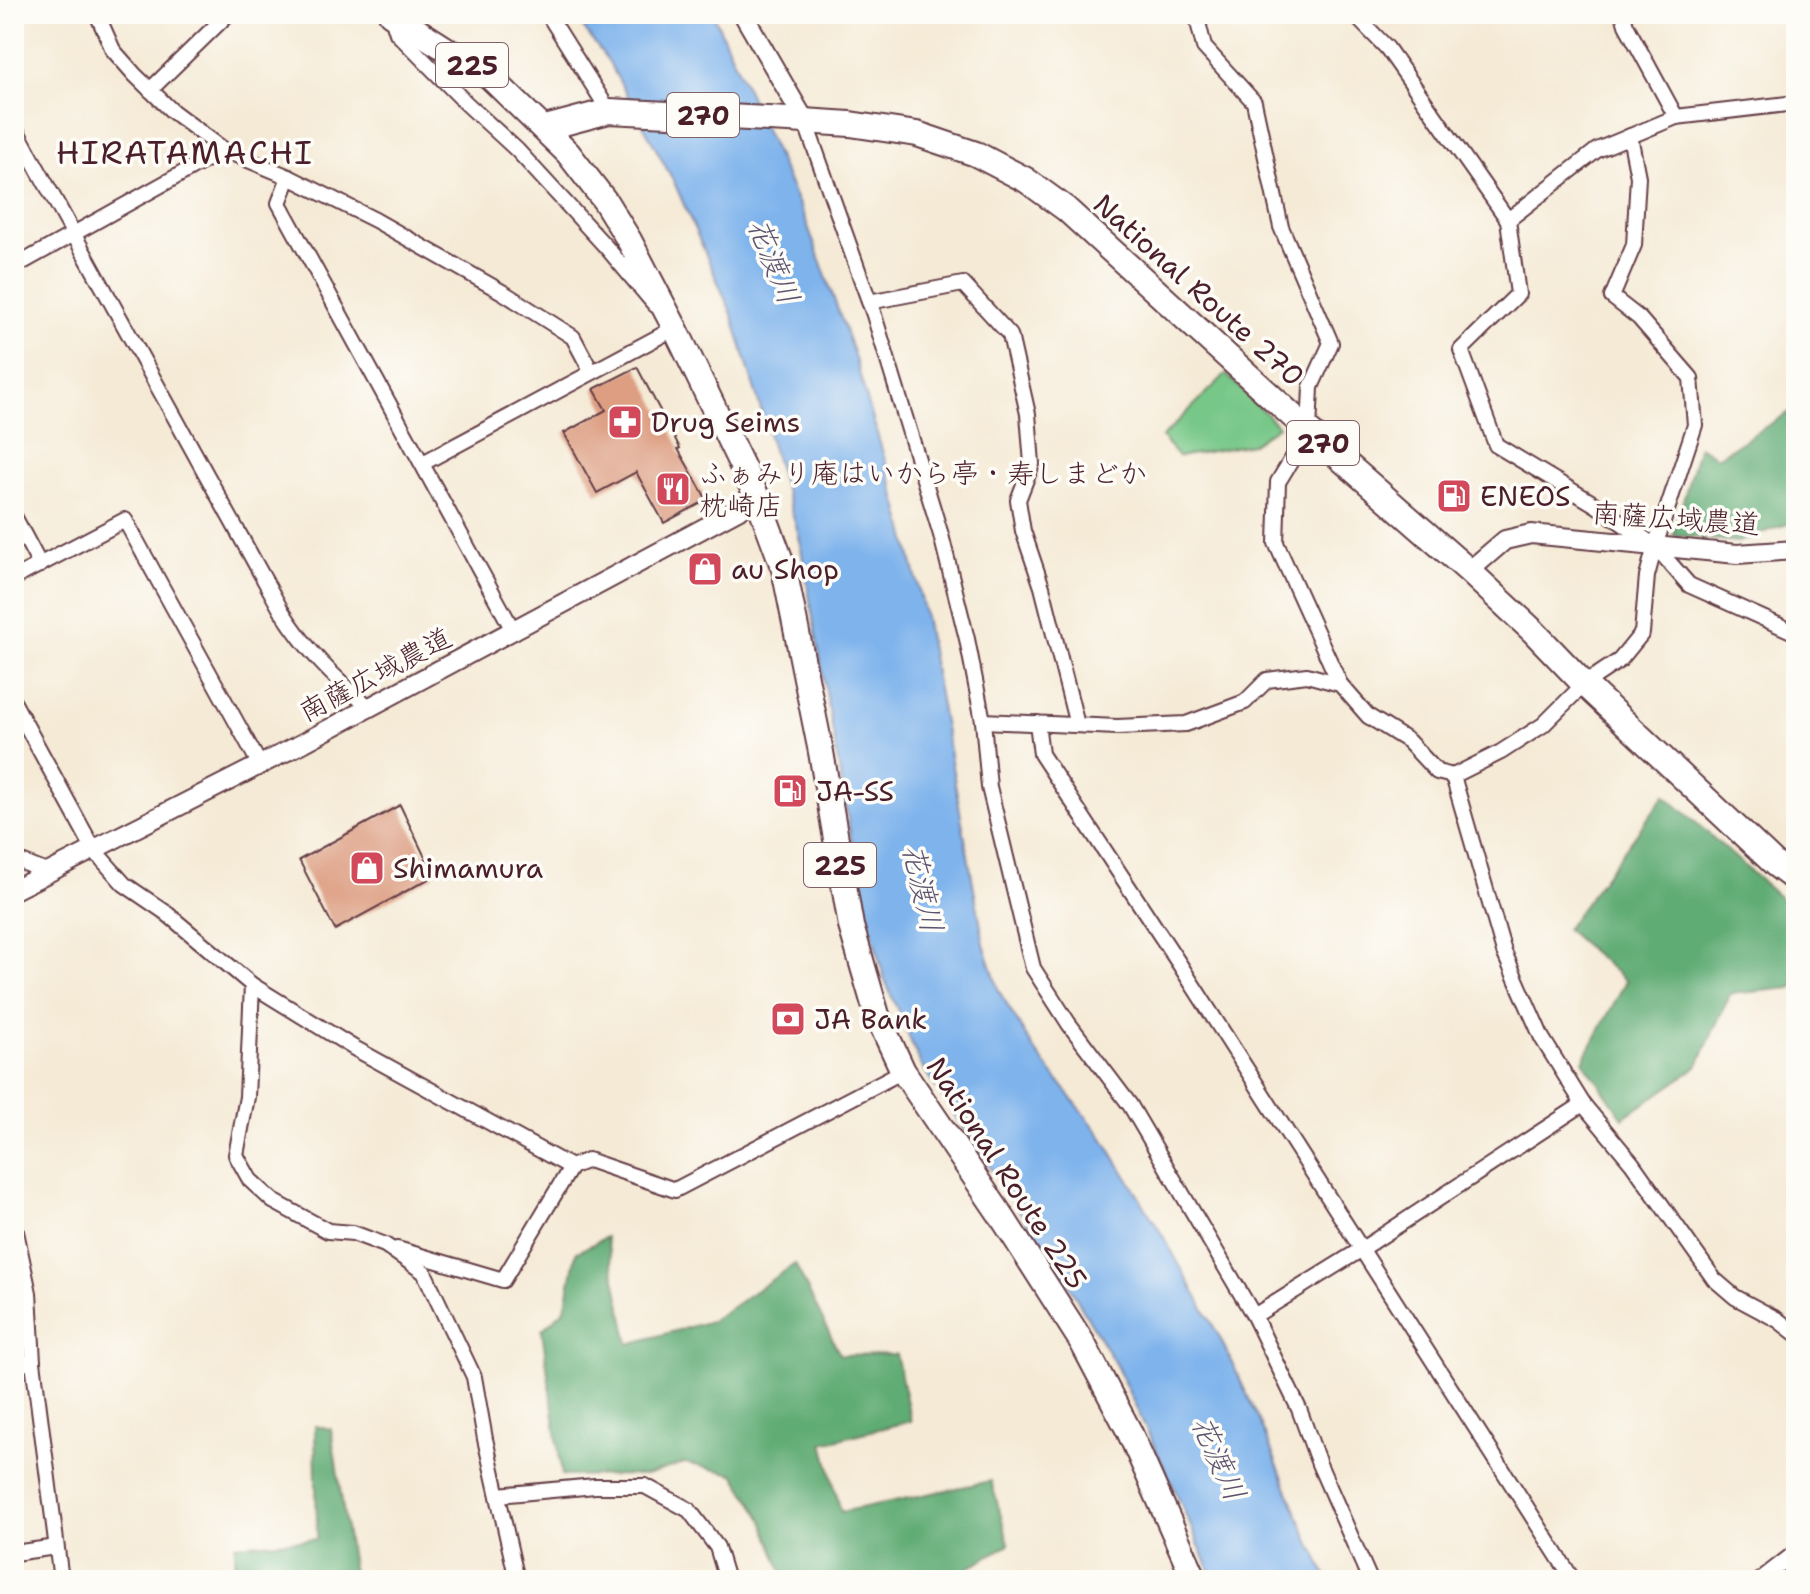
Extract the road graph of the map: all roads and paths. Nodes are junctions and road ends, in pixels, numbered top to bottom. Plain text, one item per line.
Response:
1 (97, 14) edge
2 (228, 14) edge
3 (391, 14) edge
4 (548, 14) edge
5 (743, 14) edge
6 (1196, 14) edge
7 (1354, 14) edge
8 (1623, 14) edge
9 (150, 90) junction
10 (1796, 103) edge
11 (613, 111) junction
12 (1676, 117) junction
13 (797, 120) junction
14 (14, 126) edge
15 (545, 128) junction
16 (1630, 136) junction
17 (224, 150) junction
18 (289, 177) junction
19 (1508, 220) junction
20 (76, 233) junction
21 (14, 267) edge
22 (869, 302) junction
23 (675, 328) junction
24 (591, 371) junction
25 (1309, 431) junction
26 (423, 463) junction
27 (758, 499) junction
28 (14, 516) edge
29 (1655, 546) junction
30 (1796, 550) edge
31 (40, 565) junction
32 (1469, 571) junction
33 (14, 578) edge
34 (514, 632) junction
35 (1796, 633) edge
36 (1340, 684) junction
37 (1584, 684) junction
38 (14, 703) edge
39 (370, 708) junction
40 (983, 721) junction
41 (1037, 723) junction
42 (1077, 725) junction
43 (260, 765) junction
44 (1453, 776) junction
45 (94, 850) junction
46 (14, 859) edge
47 (47, 872) junction
48 (1796, 880) edge
49 (14, 890) edge
50 (252, 985) junction
51 (903, 1071) junction
52 (1583, 1104) junction
53 (571, 1167) junction
54 (14, 1222) edge
55 (385, 1245) junction
56 (1362, 1249) junction
57 (1254, 1316) junction
58 (1796, 1334) edge
59 (33, 1362) junction
60 (14, 1365) edge
61 (498, 1495) junction
62 (56, 1547) junction
63 (1796, 1552) edge
64 (14, 1553) edge
65 (61, 1580) edge
66 (517, 1580) edge
67 (727, 1580) edge
68 (1195, 1580) edge
69 (1370, 1580) edge
70 (1573, 1580) edge
71 (1760, 1580) edge

1 - 9 street
2 - 9 street
3 - 15 highway, National Route 225 / 225
3 - 23 street
4 - 11 street
5 - 13 street
6 - 25 street
7 - 19 street
8 - 12 street
9 - 17 street
10 - 12 street
11 - 13 highway, National Route 270 / 270
11 - 15 highway, National Route 270 / 270
12 - 16 street
13 - 22 street
13 - 25 highway, National Route 270 / 270
14 - 20 street
15 - 23 highway, National Route 225 / 225
16 - 19 street
16 - 29 street
17 - 18 street
17 - 20 street
18 - 24 street
18 - 26 street
19 - 29 street
20 - 21 street
20 - 39 street
22 - 40 street
22 - 42 street
23 - 24 street
23 - 27 highway, National Route 225 / 225
24 - 26 street
25 - 32 highway, National Route 270 / 270
25 - 36 street
26 - 34 street
27 - 34 street, 南薩広域農道
27 - 51 highway, National Route 225 / 225
28 - 31 street
29 - 30 street, 南薩広域農道
29 - 32 street, 南薩広域農道
29 - 35 street
29 - 37 street
31 - 33 street
31 - 43 street
32 - 37 highway, National Route 270 / 270
34 - 39 street, 南薩広域農道
36 - 42 street
36 - 44 street
37 - 44 street
37 - 48 highway, National Route 270 / 270
38 - 45 street
39 - 43 street, 南薩広域農道
40 - 41 street
40 - 57 street
41 - 42 street
41 - 56 street
43 - 45 street, 南薩広域農道
44 - 52 street
45 - 47 street, 南薩広域農道
45 - 50 street
46 - 47 street
47 - 49 street, 南薩広域農道
50 - 53 street
50 - 55 street
51 - 53 street
51 - 68 highway, National Route 225 / 225
52 - 56 street
52 - 58 street
53 - 55 street
54 - 59 street
55 - 61 street
56 - 57 street
56 - 70 street
57 - 69 street
59 - 60 street
59 - 62 street
61 - 66 street
61 - 67 street
62 - 64 street
62 - 65 street
63 - 71 street

